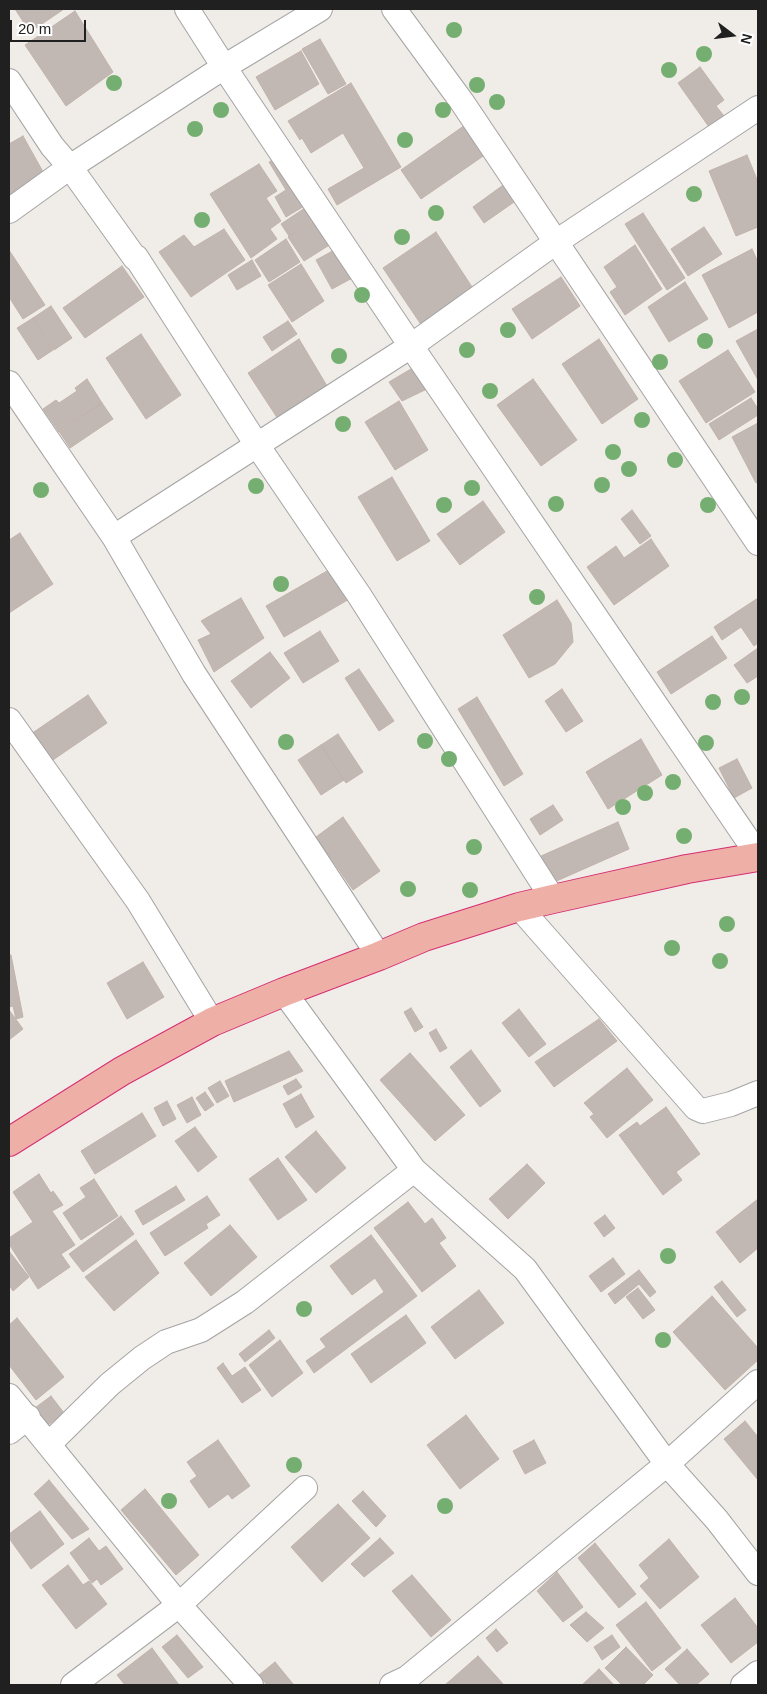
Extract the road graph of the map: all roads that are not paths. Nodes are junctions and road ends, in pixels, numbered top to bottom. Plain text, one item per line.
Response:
1 (187, 9) edge
2 (320, 9) edge
3 (394, 9) edge
4 (224, 67) junction
5 (9, 81) edge
6 (758, 108) edge
7 (70, 167) junction
8 (9, 211) edge
9 (556, 242) junction
10 (411, 346) junction
11 (9, 383) edge
12 (257, 445) junction
13 (114, 537) junction
14 (758, 543) edge
15 (9, 720) edge
16 (758, 856) edge
17 (553, 899) junction
18 (519, 907) junction
19 (379, 956) junction
20 (284, 992) junction
21 (212, 1022) junction
22 (758, 1093) edge
23 (9, 1142) edge
24 (414, 1170) junction
25 (758, 1382) edge
26 (9, 1396) edge
27 (28, 1417) junction
28 (9, 1432) edge
29 (49, 1444) junction
30 (667, 1464) junction
31 (306, 1488) dead end
32 (758, 1573) edge
33 (179, 1605) junction
34 (758, 1673) edge
35 (73, 1685) edge
36 (252, 1685) edge
37 (392, 1685) edge
38 (743, 1685) edge

1 - 4 street
2 - 4 street
3 - 9 street
4 - 7 street
4 - 10 street
5 - 7 street
6 - 9 street
7 - 8 street
7 - 12 street
9 - 10 street
9 - 14 street
10 - 12 street
10 - 16 street
11 - 13 street
12 - 13 street
12 - 17 street
13 - 19 street
15 - 21 street
16 - 17 highway
17 - 18 highway
18 - 19 highway
18 - 22 street
19 - 20 highway
20 - 21 highway
20 - 24 street
21 - 23 highway
24 - 29 street
24 - 30 street
25 - 30 street
26 - 27 street
27 - 28 street
27 - 29 street
29 - 33 street
30 - 32 street
30 - 37 street
31 - 33 street
33 - 35 street
33 - 36 street
34 - 38 street

